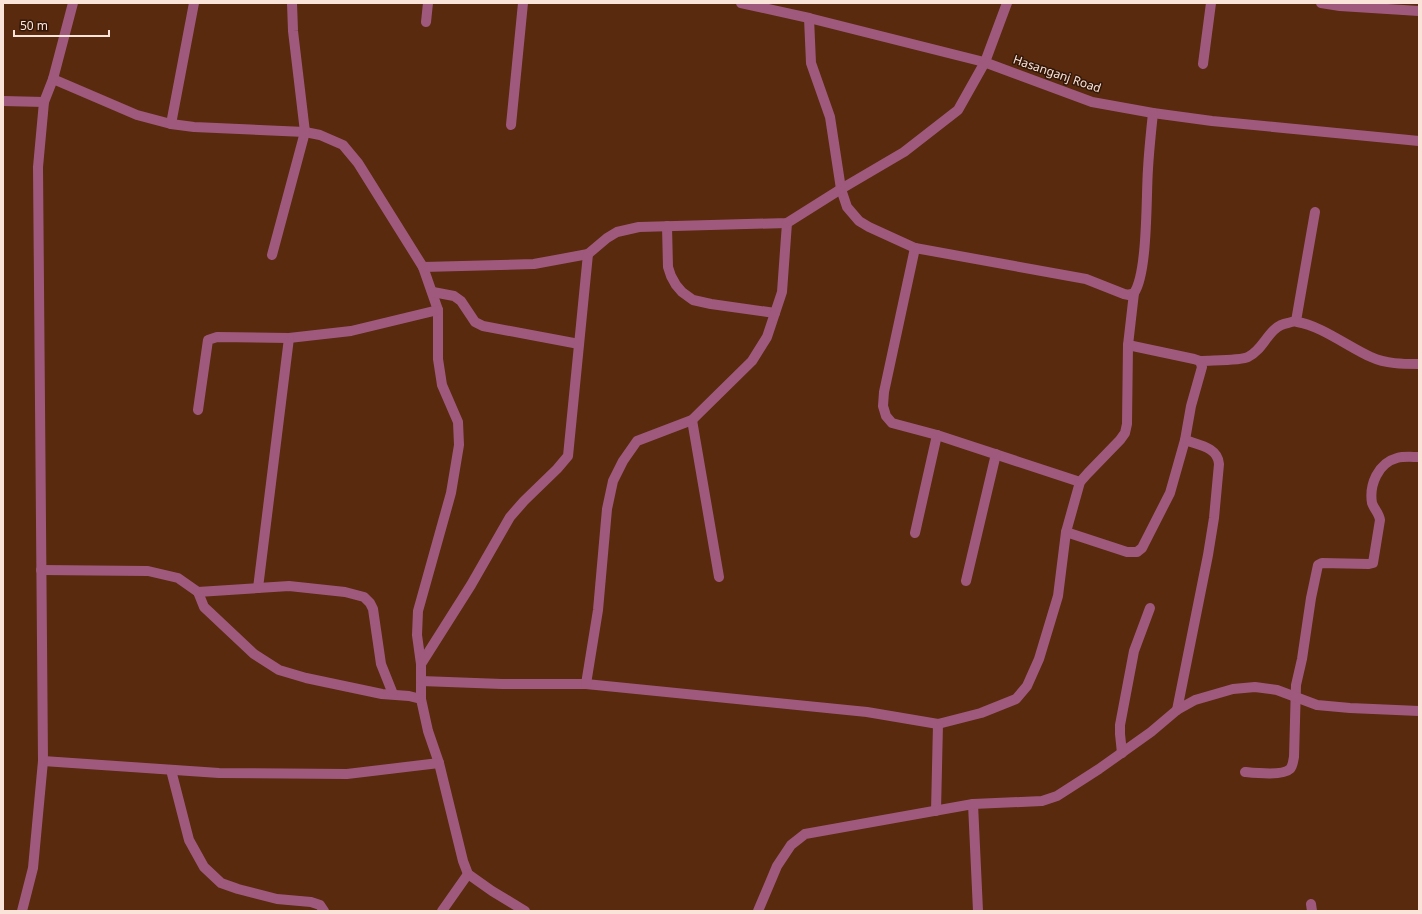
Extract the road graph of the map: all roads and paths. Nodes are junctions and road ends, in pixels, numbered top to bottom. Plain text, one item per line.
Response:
1 (73, 3) edge
2 (194, 3) edge
3 (292, 3) edge
4 (428, 3) edge
5 (523, 3) edge
6 (741, 3) edge
7 (1007, 3) edge
8 (1211, 3) edge
9 (1320, 3) edge
10 (1419, 11) edge
11 (809, 18) junction
12 (426, 22) dead end
13 (984, 62) junction
14 (1203, 64) dead end
15 (53, 79) junction
16 (3, 101) edge
17 (44, 102) junction
18 (1153, 113) junction
19 (171, 124) junction
20 (511, 125) dead end
21 (305, 132) junction
22 (1419, 141) edge
23 (841, 189) junction
24 (1315, 212) dead end
25 (788, 223) junction
26 (667, 226) junction
27 (915, 248) junction
28 (588, 254) junction
29 (272, 255) dead end
30 (423, 267) junction
31 (433, 292) junction
32 (1134, 294) junction
33 (438, 310) junction
34 (775, 313) junction
35 (1296, 321) junction
36 (289, 338) junction
37 (579, 344) junction
38 (1128, 345) junction
39 (1200, 361) junction
40 (1419, 364) edge
41 (198, 410) dead end
42 (692, 420) junction
43 (937, 435) junction
44 (1185, 440) junction
45 (996, 454) junction
46 (1419, 457) edge
47 (1080, 482) junction
48 (1066, 532) junction
49 (915, 533) dead end
50 (41, 570) junction
51 (719, 577) dead end
52 (966, 581) dead end
53 (258, 588) junction
54 (198, 592) junction
55 (1150, 608) dead end
56 (421, 664) junction
57 (421, 680) junction
58 (586, 684) junction
59 (393, 694) junction
60 (1296, 698) junction
61 (421, 699) junction
62 (1177, 710) junction
63 (1419, 711) edge
64 (938, 724) junction
65 (1122, 753) junction
66 (43, 761) junction
67 (439, 763) junction
68 (171, 770) junction
69 (1246, 772) dead end
70 (973, 804) junction
71 (936, 810) junction
72 (468, 874) junction
73 (22, 911) edge
74 (324, 911) edge
75 (442, 911) edge
76 (525, 911) edge
77 (758, 911) edge
78 (978, 911) edge

1 - 15 street
2 - 19 street
3 - 21 street
4 - 12 street
5 - 20 street
6 - 11 street, Hasanganj Road
7 - 13 street
8 - 14 street
9 - 10 street
11 - 13 street, Hasanganj Road
11 - 23 street
13 - 18 street, Hasanganj Road
13 - 23 street
15 - 17 street
15 - 19 street
16 - 17 street
17 - 50 street
18 - 22 street, Hasanganj Road
18 - 32 street
19 - 21 street
21 - 29 street
21 - 30 street
23 - 25 street
23 - 27 street
24 - 35 street
25 - 26 street
25 - 34 street
26 - 28 street
26 - 34 street
27 - 32 street
27 - 43 street
28 - 30 street
28 - 37 street
30 - 31 street
31 - 33 street
31 - 37 street
32 - 38 street
33 - 36 street
33 - 56 street
34 - 42 street
35 - 39 street
35 - 40 street
36 - 41 street
36 - 53 street
37 - 56 street
38 - 39 street
38 - 47 street
39 - 44 street
42 - 51 street
42 - 58 street
43 - 45 street
43 - 49 street
44 - 48 street
44 - 62 street
45 - 47 street
45 - 52 street
46 - 60 street
47 - 48 street
48 - 64 street
50 - 54 street
50 - 66 street
53 - 54 street
53 - 59 street
54 - 59 street
55 - 65 street
56 - 57 street
57 - 58 street
57 - 61 street
58 - 64 street
59 - 61 street
60 - 62 street
60 - 63 street
60 - 69 street
61 - 67 street
62 - 65 street
64 - 71 street
65 - 70 street
66 - 68 street
66 - 73 street
67 - 68 street
67 - 72 street
68 - 74 street
70 - 71 street
70 - 78 street
71 - 77 street
72 - 75 street
72 - 76 street

